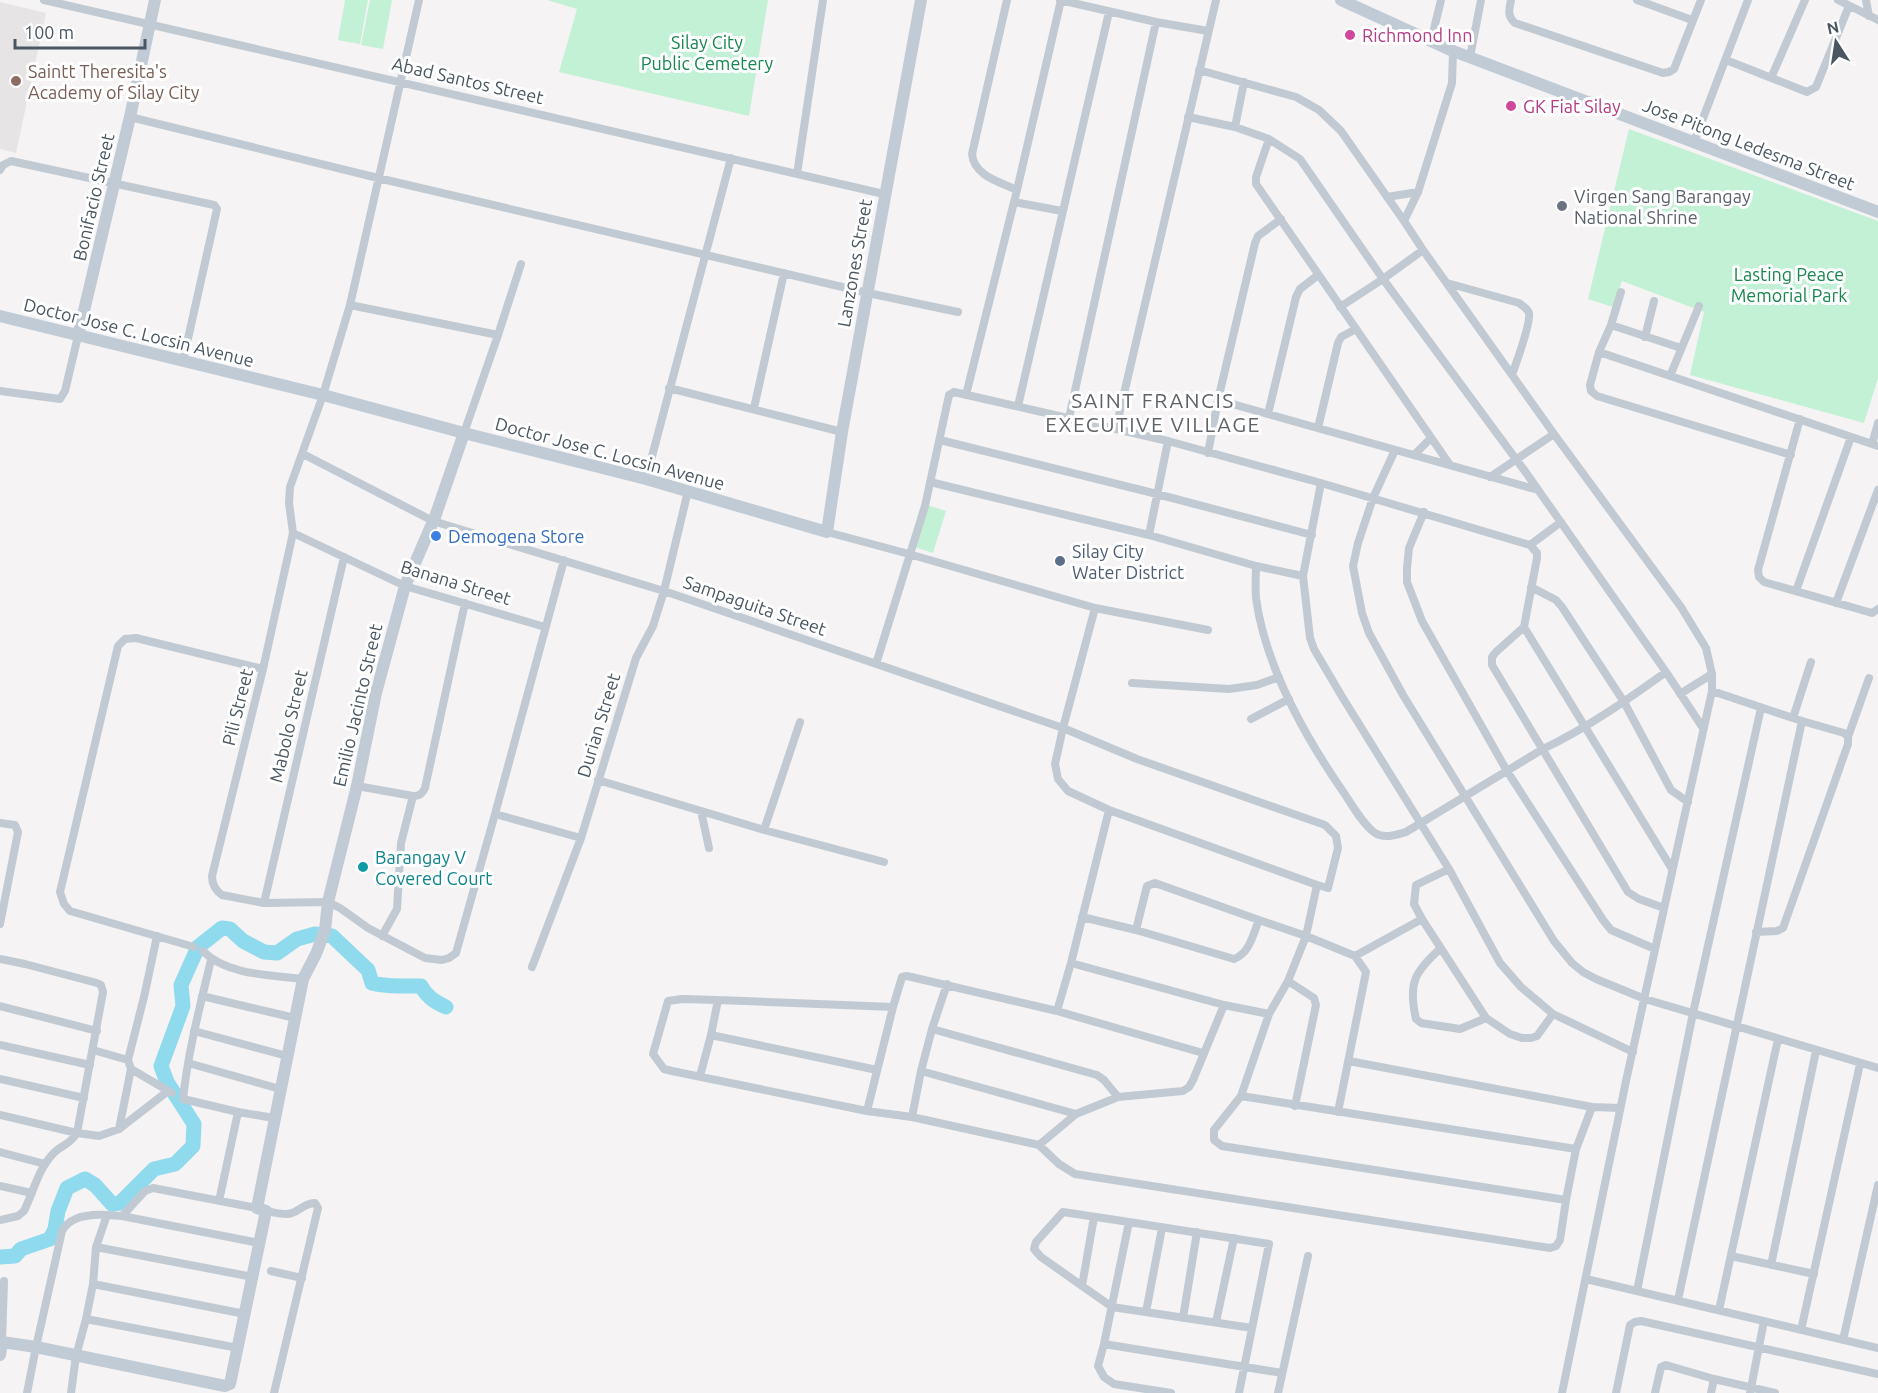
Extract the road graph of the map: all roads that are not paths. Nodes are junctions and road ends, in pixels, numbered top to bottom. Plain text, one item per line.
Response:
1 (44, 0) edge
2 (155, 0) edge
3 (418, 0) edge
4 (823, 0) edge
5 (921, 0) edge
6 (1007, 0) edge
7 (1061, 0) edge
8 (1216, 0) edge
9 (1341, 0) edge
10 (1441, 0) edge
11 (1481, 0) edge
12 (1511, 0) edge
13 (1637, 0) edge
14 (1701, 0) edge
15 (1748, 0) edge
16 (1806, 0) edge
17 (1838, 0) edge
18 (1866, 0) edge
19 (1849, 6) junction
20 (1109, 12) junction
21 (1874, 18) edge
22 (1692, 20) junction
23 (1156, 22) junction
24 (149, 23) junction
25 (1208, 31) junction
26 (1431, 41) junction
27 (1453, 51) junction
28 (1470, 57) junction
29 (1726, 60) junction
30 (1199, 70) junction
31 (1771, 78) junction
32 (400, 81) junction
33 (1244, 82) junction
34 (130, 117) junction
35 (1188, 117) junction
36 (1235, 127) junction
37 (1269, 139) junction
38 (1694, 142) junction
39 (731, 158) junction
40 (0, 170) edge
41 (797, 174) junction
42 (378, 178) junction
43 (115, 184) junction
44 (1017, 190) junction
45 (1418, 192) junction
46 (884, 194) junction
47 (1387, 197) junction
48 (1014, 202) junction
49 (1062, 211) junction
50 (1878, 212) edge
51 (1281, 219) junction
52 (1404, 221) junction
53 (1423, 250) junction
54 (705, 254) junction
55 (521, 264) dead end
56 (784, 273) junction
57 (1318, 275) junction
58 (1383, 279) junction
59 (1446, 283) junction
60 (1621, 292) dead end
61 (867, 293) junction
62 (1654, 301) dead end
63 (350, 305) junction
64 (1699, 306) dead end
65 (1340, 307) junction
66 (958, 312) dead end
67 (0, 316) edge
68 (1611, 325) junction
69 (1356, 329) junction
70 (498, 335) junction
71 (78, 336) junction
72 (1645, 337) junction
73 (1681, 348) junction
74 (1599, 352) junction
75 (183, 361) junction
76 (1512, 375) junction
77 (1670, 376) junction
78 (669, 388) junction
79 (0, 391) edge
80 (323, 395) junction
81 (966, 395) junction
82 (1218, 400) junction
83 (1018, 406) junction
84 (754, 408) junction
85 (1268, 414) junction
86 (1069, 418) junction
87 (1800, 419) junction
88 (1878, 423) edge
89 (1116, 428) junction
90 (1318, 428) junction
91 (842, 432) junction
92 (464, 433) junction
93 (1554, 434) junction
94 (1851, 437) junction
95 (1431, 438) junction
96 (940, 440) junction
97 (1167, 441) junction
98 (1875, 445) edge
99 (1395, 450) junction
100 (1208, 453) junction
101 (303, 454) junction
102 (1791, 454) junction
103 (1414, 455) junction
104 (1516, 459) junction
105 (1450, 465) junction
106 (1490, 477) junction
107 (646, 479) junction
108 (930, 482) junction
109 (1321, 483) junction
110 (1538, 490) junction
111 (1878, 490) edge
112 (688, 491) junction
113 (1156, 494) junction
114 (1374, 498) junction
115 (1424, 512) junction
116 (434, 521) junction
117 (1561, 522) junction
118 (827, 532) junction
119 (293, 533) junction
120 (1149, 536) junction
121 (1312, 536) junction
122 (1530, 544) junction
123 (909, 554) junction
124 (344, 557) junction
125 (564, 560) junction
126 (1256, 566) junction
127 (1303, 576) junction
128 (405, 586) junction
129 (1531, 587) junction
130 (664, 591) junction
131 (1796, 591) junction
132 (465, 603) junction
133 (1836, 603) junction
134 (1095, 608) junction
135 (1878, 609) edge
136 (545, 627) junction
137 (1524, 627) junction
138 (1208, 630) dead end
139 (1811, 662) dead end
140 (876, 664) junction
141 (263, 669) junction
142 (1666, 672) junction
143 (1712, 674) junction
144 (1279, 677) junction
145 (1869, 678) dead end
146 (1132, 683) dead end
147 (1712, 691) junction
148 (1680, 694) junction
149 (1289, 699) junction
150 (1624, 702) junction
151 (1761, 708) junction
152 (1792, 718) junction
153 (1251, 719) dead end
154 (800, 722) dead end
155 (1802, 722) junction
156 (1585, 726) junction
157 (1063, 728) junction
158 (1703, 728) junction
159 (1848, 737) junction
160 (1543, 749) junction
161 (1507, 771) junction
162 (598, 780) junction
163 (357, 786) junction
164 (413, 796) junction
165 (1465, 796) junction
166 (1688, 802) junction
167 (1109, 810) junction
168 (701, 811) junction
169 (495, 814) junction
170 (0, 823) edge
171 (1421, 823) junction
172 (764, 830) junction
173 (581, 838) junction
174 (709, 848) dead end
175 (884, 862) dead end
176 (1449, 869) junction
177 (1672, 869) junction
178 (1317, 885) junction
179 (328, 902) junction
180 (264, 903) junction
181 (1664, 908) junction
182 (1082, 917) junction
183 (1422, 919) junction
184 (1259, 920) junction
185 (0, 924) edge
186 (1136, 930) junction
187 (1756, 933) junction
188 (157, 936) junction
189 (382, 936) junction
190 (1306, 936) junction
191 (1440, 949) junction
192 (1655, 949) junction
193 (1355, 956) junction
194 (0, 959) edge
195 (211, 960) junction
196 (1071, 963) junction
197 (532, 967) dead end
198 (303, 979) junction
199 (1288, 981) junction
200 (947, 984) junction
201 (202, 996) junction
202 (1645, 999) junction
203 (718, 1000) junction
204 (1224, 1005) junction
205 (0, 1006) edge
206 (893, 1007) junction
207 (1057, 1011) junction
208 (1693, 1013) junction
209 (1269, 1014) junction
210 (1553, 1014) junction
211 (295, 1018) junction
212 (1486, 1018) junction
213 (1736, 1027) junction
214 (932, 1029) junction
215 (97, 1031) junction
216 (194, 1031) junction
217 (711, 1035) junction
218 (1778, 1039) junction
219 (0, 1045) edge
220 (93, 1050) junction
221 (1816, 1051) junction
222 (1633, 1052) junction
223 (1203, 1053) junction
224 (287, 1056) junction
225 (128, 1059) junction
226 (1349, 1061) junction
227 (188, 1063) junction
228 (1860, 1064) junction
229 (90, 1065) junction
230 (1878, 1068) edge
231 (131, 1069) junction
232 (877, 1070) junction
233 (921, 1071) junction
234 (700, 1076) junction
235 (0, 1079) edge
236 (280, 1089) junction
237 (1241, 1096) junction
238 (84, 1098) junction
239 (1118, 1098) junction
240 (1295, 1106) junction
241 (1592, 1107) junction
242 (1620, 1108) junction
243 (867, 1111) junction
244 (238, 1112) junction
245 (1338, 1112) junction
246 (1076, 1114) junction
247 (0, 1115) edge
248 (912, 1117) junction
249 (274, 1118) junction
250 (119, 1129) junction
251 (77, 1133) junction
252 (1039, 1144) junction
253 (1576, 1149) junction
254 (0, 1152) edge
255 (45, 1164) junction
256 (1878, 1185) edge
257 (0, 1186) edge
258 (32, 1193) junction
259 (1566, 1200) junction
260 (219, 1201) junction
261 (262, 1209) junction
262 (106, 1215) junction
263 (122, 1216) junction
264 (1094, 1217) junction
265 (0, 1220) edge
266 (1129, 1222) junction
267 (1162, 1228) junction
268 (1197, 1232) junction
269 (1234, 1238) junction
270 (259, 1243) junction
271 (96, 1247) junction
272 (1308, 1256) dead end
273 (1731, 1256) junction
274 (1772, 1265) junction
275 (271, 1271) dead end
276 (1814, 1274) junction
277 (253, 1277) junction
278 (302, 1278) junction
279 (1586, 1279) junction
280 (4, 1281) dead end
281 (93, 1284) junction
282 (1082, 1286) junction
283 (1637, 1291) junction
284 (1678, 1300) junction
285 (1112, 1307) junction
286 (1719, 1310) junction
287 (1146, 1312) junction
288 (245, 1314) junction
289 (1183, 1318) junction
290 (86, 1319) junction
291 (1764, 1321) junction
292 (1216, 1322) junction
293 (1252, 1328) junction
294 (1801, 1330) junction
295 (1843, 1340) junction
296 (1104, 1344) junction
297 (36, 1347) junction
298 (238, 1348) junction
299 (1878, 1348) edge
300 (1, 1349) edge
301 (1759, 1349) junction
302 (76, 1356) junction
303 (1244, 1367) junction
304 (1282, 1373) junction
305 (1878, 1374) edge
306 (1714, 1379) junction
307 (1750, 1390) edge
308 (27, 1393) edge
309 (71, 1393) edge
310 (274, 1393) edge
311 (1171, 1393) edge
312 (1239, 1393) edge
313 (1278, 1393) edge
314 (1562, 1393) edge
315 (1616, 1393) edge
316 (1655, 1393) edge
317 (1711, 1393) edge
318 (1775, 1393) edge

1 - 24 street, Abad Santos Street
2 - 24 street, Bonifacio Street
3 - 32 street
4 - 41 street
5 - 46 street, Lanzones Street
6 - 44 street
7 - 20 street
7 - 44 street
8 - 25 street
9 - 26 street, Jose Pitong Ledesma Street
10 - 26 street
11 - 28 street
12 - 22 street
13 - 22 street
14 - 22 street
15 - 29 street
16 - 31 street
17 - 19 street
18 - 21 street
19 - 21 street
19 - 31 street
20 - 23 street
20 - 49 street
23 - 25 street
23 - 86 street
24 - 32 street, Abad Santos Street
24 - 34 street, Bonifacio Street
25 - 30 street
26 - 27 street, Jose Pitong Ledesma Street
27 - 28 street, Jose Pitong Ledesma Street
27 - 45 street
28 - 38 street, Jose Pitong Ledesma Street
29 - 31 street
29 - 38 street
30 - 33 street
30 - 35 street
32 - 39 street, Abad Santos Street
32 - 42 street
33 - 36 street
33 - 47 street
34 - 42 street
34 - 43 street, Bonifacio Street
35 - 36 street
35 - 89 street
36 - 37 street
37 - 51 street
37 - 58 street
38 - 50 street, Jose Pitong Ledesma Street
39 - 41 street, Abad Santos Street
39 - 54 street
40 - 43 street
41 - 46 street, Abad Santos Street
42 - 54 street
42 - 63 street
43 - 71 street, Bonifacio Street
43 - 75 street
44 - 48 street
45 - 47 street
45 - 52 street
46 - 61 street, Lanzones Street
47 - 52 street
48 - 49 street
48 - 81 street
49 - 83 street
51 - 57 street
51 - 82 street
52 - 53 street
53 - 58 street
53 - 59 street
54 - 56 street
54 - 78 street
55 - 70 street
56 - 61 street
56 - 84 street
57 - 65 street
57 - 85 street
58 - 65 street
58 - 104 street
59 - 76 street
59 - 76 street
60 - 68 street
61 - 66 street
61 - 91 street, Lanzones Street
62 - 72 street
63 - 70 street
63 - 80 street
64 - 73 street
65 - 69 street
67 - 71 street, Doctor Jose C. Locsin Avenue
68 - 72 street
68 - 74 street
69 - 90 street
69 - 95 street
70 - 92 street
71 - 75 street, Doctor Jose C. Locsin Avenue
71 - 79 street, Bonifacio Street
72 - 73 street
73 - 77 street
74 - 77 street
74 - 102 street
75 - 80 street, Doctor Jose C. Locsin Avenue
76 - 93 street
77 - 87 street
78 - 84 street
78 - 107 street
80 - 92 street, Doctor Jose C. Locsin Avenue
80 - 101 street
81 - 83 street
81 - 96 street
82 - 85 street
82 - 100 street
83 - 86 street
84 - 91 street
85 - 90 street
86 - 89 street
87 - 94 street
87 - 102 street
88 - 98 street
89 - 97 street
90 - 99 street
91 - 118 street, Lanzones Street
92 - 107 street, Doctor Jose C. Locsin Avenue
92 - 116 street, Emilio Jacinto Street
93 - 104 street
93 - 143 street
94 - 98 street
94 - 131 street
95 - 103 street
95 - 105 street
96 - 108 street
96 - 113 street
97 - 100 street
97 - 113 street
99 - 103 street
99 - 114 street
100 - 109 street
101 - 116 street, Sampaguita Street
101 - 119 street
102 - 131 street
103 - 105 street
104 - 106 street
104 - 110 street
105 - 106 street
106 - 110 street
107 - 112 street, Doctor Jose C. Locsin Avenue
108 - 120 street
108 - 123 street
109 - 114 street
109 - 121 street
110 - 117 street
111 - 133 street
112 - 118 street, Doctor Jose C. Locsin Avenue
112 - 130 street, Durian Street
113 - 120 street
113 - 121 street
114 - 115 street
114 - 165 street
115 - 122 street
115 - 161 street
116 - 125 street, Sampaguita Street
116 - 128 street, Emilio Jacinto Street
117 - 122 street
117 - 142 street
118 - 123 street, Doctor Jose C. Locsin Avenue
119 - 124 street, Banana Street
119 - 141 street, Pili Street
120 - 126 street
121 - 127 street
122 - 129 street
123 - 134 street, Doctor Jose C. Locsin Avenue
123 - 140 street
124 - 128 street, Banana Street
124 - 180 street, Mabolo Street
125 - 130 street, Sampaguita Street
125 - 136 street
126 - 127 street
126 - 144 street
127 - 171 street
128 - 132 street, Banana Street
128 - 163 street, Emilio Jacinto Street
129 - 137 street
129 - 150 street
130 - 140 street, Sampaguita Street
130 - 162 street, Durian Street
131 - 133 street
132 - 136 street, Banana Street
132 - 164 street
133 - 135 street
134 - 138 street, Doctor Jose C. Locsin Avenue
134 - 157 street
136 - 169 street
137 - 156 street
137 - 160 street
139 - 152 street
140 - 157 street, Sampaguita Street
141 - 180 street, Pili Street
141 - 188 street
142 - 148 street
142 - 150 street
143 - 147 street
143 - 148 street
144 - 146 street
144 - 149 street
145 - 159 street
147 - 151 street
147 - 158 street
148 - 158 street
149 - 153 street
149 - 171 street
150 - 156 street
150 - 166 street
151 - 152 street
151 - 208 street
152 - 155 street
154 - 172 street
155 - 159 street
155 - 187 street
156 - 160 street
156 - 177 street
157 - 167 street
157 - 178 street, Sampaguita Street
158 - 166 street
159 - 187 street
160 - 161 street
160 - 181 street
161 - 165 street
161 - 192 street
162 - 168 street
162 - 173 street, Durian Street
163 - 164 street
163 - 179 street, Emilio Jacinto Street
164 - 189 street
165 - 171 street
165 - 202 street
166 - 177 street
167 - 178 street
167 - 182 street
168 - 172 street
168 - 174 street
169 - 173 street
169 - 189 street
170 - 185 street
171 - 176 street
172 - 175 street
173 - 197 street, Durian Street
176 - 183 street
176 - 210 street
177 - 181 street
178 - 190 street
179 - 180 street
179 - 189 street
179 - 198 street, Emilio Jacinto Street
181 - 192 street
182 - 186 street
182 - 196 street
183 - 191 street
183 - 193 street
184 - 186 street
184 - 186 street
184 - 190 street
187 - 213 street
188 - 195 street
188 - 225 street
190 - 193 street
190 - 199 street
191 - 212 street
191 - 212 street
192 - 202 street
193 - 226 street
194 - 215 street
195 - 198 street
195 - 201 street
196 - 204 street
196 - 207 street
198 - 211 street, Emilio Jacinto Street
199 - 209 street
199 - 240 street
200 - 206 street
200 - 207 street
200 - 214 street
201 - 211 street
201 - 216 street
202 - 208 street
202 - 222 street
203 - 206 street
203 - 217 street
203 - 234 street
204 - 209 street
204 - 223 street
205 - 215 street
206 - 232 street
207 - 223 street
208 - 213 street
208 - 283 street
209 - 237 street
210 - 212 street
210 - 222 street
211 - 224 street, Emilio Jacinto Street
213 - 218 street
213 - 284 street
214 - 233 street
214 - 239 street
215 - 220 street
216 - 224 street
216 - 227 street
217 - 232 street
217 - 234 street
218 - 221 street
218 - 273 street
219 - 229 street
220 - 225 street
220 - 229 street
221 - 228 street
221 - 274 street
222 - 242 street
223 - 239 street
224 - 236 street, Emilio Jacinto Street
225 - 231 street
226 - 241 street
226 - 245 street
227 - 236 street
227 - 244 street
228 - 230 street
228 - 276 street
229 - 238 street
231 - 250 street
231 - 250 street
232 - 243 street
233 - 246 street
233 - 248 street
234 - 243 street
235 - 238 street
236 - 249 street, Emilio Jacinto Street
237 - 240 street
237 - 259 street
238 - 251 street
239 - 246 street
240 - 245 street
241 - 242 street
241 - 253 street
242 - 279 street
243 - 248 street
244 - 249 street
244 - 260 street
245 - 253 street
246 - 252 street
247 - 251 street
248 - 252 street
249 - 261 street, Emilio Jacinto Street
250 - 251 street
251 - 255 street
252 - 259 street
253 - 259 street
254 - 255 street
255 - 258 street
256 - 295 street
257 - 258 street
258 - 265 street
260 - 261 street
260 - 263 street
261 - 270 street, Emilio Jacinto Street
261 - 278 street
262 - 263 street
262 - 271 street
262 - 297 street
263 - 270 street
264 - 266 street
264 - 282 street
264 - 282 street
266 - 267 street
266 - 285 street
267 - 268 street
267 - 287 street
268 - 269 street
268 - 289 street
269 - 292 street
269 - 293 street
270 - 277 street, Emilio Jacinto Street
271 - 277 street
271 - 281 street
272 - 304 street
273 - 274 street
273 - 286 street
274 - 276 street
275 - 278 street
276 - 294 street
277 - 288 street, Emilio Jacinto Street
278 - 310 street
279 - 283 street
279 - 314 street
280 - 300 street
281 - 288 street
281 - 290 street
282 - 285 street
283 - 284 street
284 - 286 street
285 - 287 street
285 - 296 street
286 - 291 street
287 - 289 street
288 - 298 street, Emilio Jacinto Street
289 - 292 street
290 - 298 street
290 - 302 street
291 - 294 street
291 - 301 street
292 - 293 street
293 - 303 street
294 - 295 street
295 - 299 street
296 - 303 street
296 - 311 street
297 - 300 street
297 - 302 street
297 - 308 street
298 - 302 street, Emilio Jacinto Street
301 - 305 street
301 - 307 street
301 - 315 street
302 - 309 street
303 - 304 street
303 - 312 street
304 - 313 street
306 - 307 street
306 - 316 street
306 - 317 street
307 - 318 street

